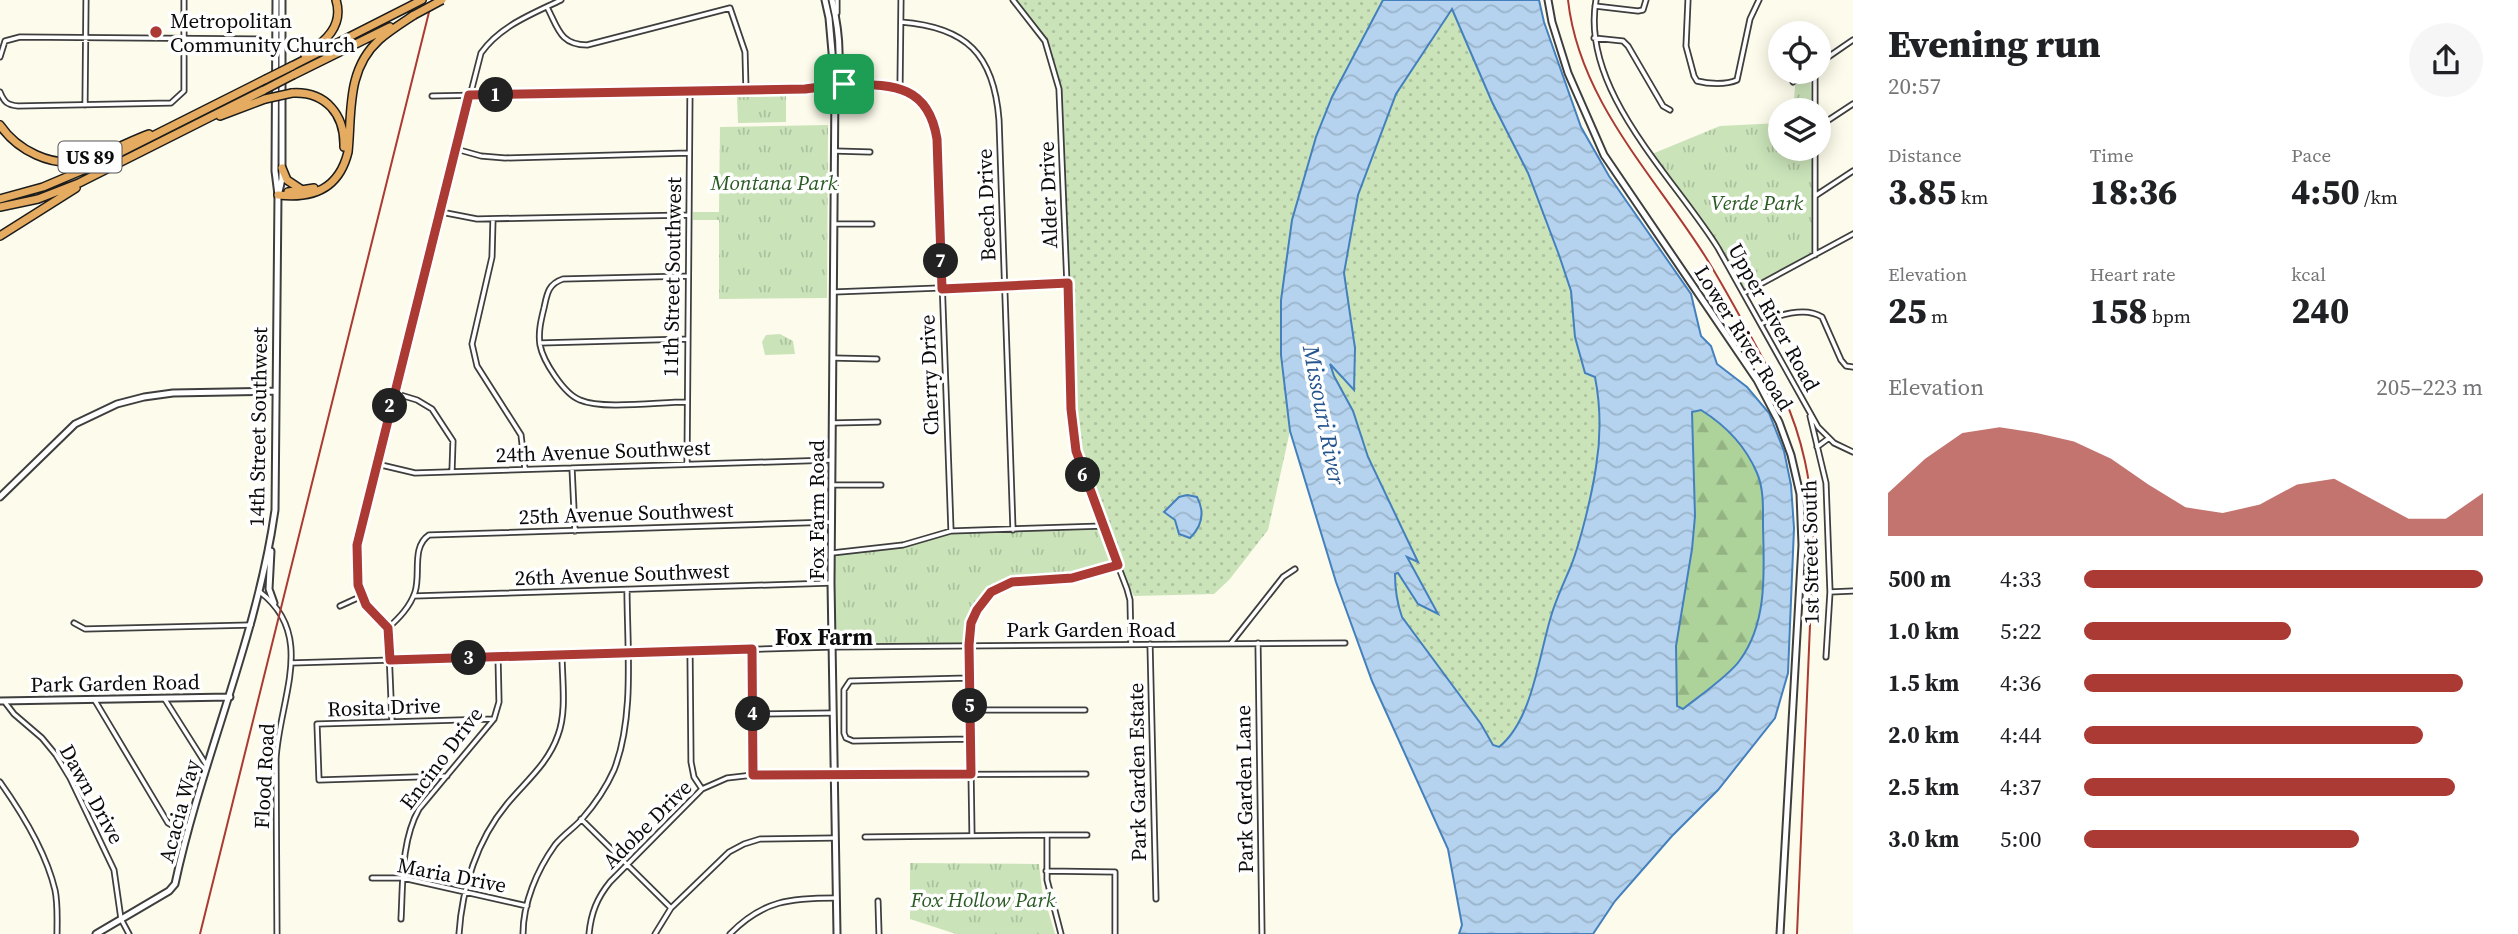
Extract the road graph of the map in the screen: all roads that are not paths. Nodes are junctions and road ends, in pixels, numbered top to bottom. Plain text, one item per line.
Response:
1 (86, 0) edge
2 (184, 0) edge
3 (276, 0) edge
4 (282, 0) edge
5 (336, 0) edge
6 (422, 0) edge
7 (442, 0) edge
8 (561, 0) edge
9 (825, 0) edge
10 (835, 0) edge
11 (901, 0) edge
12 (1013, 0) edge
13 (1548, 0) edge
14 (1596, 0) edge
15 (1646, 0) edge
16 (1688, 0) edge
17 (1759, 0) edge
18 (1595, 6) junction
19 (547, 7) junction
20 (414, 15) junction
21 (901, 22) junction
22 (86, 37) junction
23 (184, 38) junction
24 (1594, 38) junction
25 (258, 39) dead end
26 (1853, 40) edge
27 (1831, 55) edge
28 (0, 57) edge
29 (292, 64) junction
30 (835, 86) junction
31 (900, 87) junction
32 (746, 90) junction
33 (690, 91) junction
34 (0, 92) edge
35 (469, 95) junction
36 (432, 96) dead end
37 (1853, 104) edge
38 (85, 105) junction
39 (1670, 110) dead end
40 (1831, 118) edge
41 (186, 119) junction
42 (0, 125) edge
43 (174, 135) junction
44 (456, 149) junction
45 (835, 151) junction
46 (870, 152) dead end
47 (689, 153) junction
48 (1815, 161) edge
49 (282, 168) junction
50 (1853, 171) edge
51 (101, 173) junction
52 (310, 190) junction
53 (278, 195) junction
54 (1815, 196) junction
55 (0, 199) edge
56 (0, 207) edge
57 (441, 212) junction
58 (688, 215) junction
59 (493, 219) junction
60 (834, 223) junction
61 (872, 224) dead end
62 (1853, 234) edge
63 (0, 236) edge
64 (1815, 255) junction
65 (688, 276) junction
66 (1068, 283) junction
67 (1005, 286) junction
68 (942, 289) junction
69 (834, 292) junction
70 (1744, 293) junction
71 (1762, 324) junction
72 (687, 339) junction
73 (540, 343) junction
74 (833, 358) junction
75 (877, 359) dead end
76 (1853, 367) edge
77 (276, 391) junction
78 (394, 393) junction
79 (686, 401) junction
80 (1810, 414) junction
81 (878, 422) dead end
82 (833, 423) junction
83 (1829, 438) junction
84 (1818, 447) junction
85 (1853, 452) edge
86 (832, 460) junction
87 (377, 464) junction
88 (687, 464) junction
89 (572, 468) junction
90 (525, 469) junction
91 (453, 471) junction
92 (832, 485) junction
93 (881, 485) dead end
94 (0, 497) edge
95 (832, 522) junction
96 (1102, 526) junction
97 (1013, 530) junction
98 (575, 531) junction
99 (951, 531) junction
100 (270, 545) junction
101 (832, 553) junction
102 (1118, 565) junction
103 (1294, 569) dead end
104 (831, 583) junction
105 (258, 590) junction
106 (627, 590) junction
107 (1853, 591) edge
108 (1830, 592) junction
109 (362, 596) junction
110 (414, 596) junction
111 (274, 603) junction
112 (340, 606) dead end
113 (74, 623) dead end
114 (251, 625) junction
115 (388, 628) junction
116 (1231, 643) junction
117 (1258, 643) junction
118 (1345, 643) dead end
119 (1131, 644) junction
120 (1150, 644) junction
121 (969, 645) junction
122 (832, 647) junction
123 (752, 649) junction
124 (690, 651) junction
125 (627, 652) junction
126 (562, 654) junction
127 (498, 656) junction
128 (1826, 657) dead end
129 (390, 660) junction
130 (291, 663) junction
131 (969, 678) junction
132 (230, 697) junction
133 (164, 698) junction
134 (94, 699) junction
135 (2, 701) edge
136 (970, 710) junction
137 (1084, 710) dead end
138 (833, 713) junction
139 (753, 714) junction
140 (494, 719) junction
141 (392, 722) junction
142 (970, 739) junction
143 (206, 766) junction
144 (971, 774) junction
145 (1086, 774) dead end
146 (753, 775) junction
147 (447, 776) junction
148 (835, 776) junction
149 (0, 782) edge
150 (702, 789) junction
151 (581, 819) junction
152 (187, 827) junction
153 (972, 835) junction
154 (1047, 835) junction
155 (1087, 835) dead end
156 (865, 837) dead end
157 (835, 838) junction
158 (627, 866) junction
159 (1046, 871) junction
160 (372, 878) dead end
161 (403, 878) junction
162 (465, 891) junction
163 (836, 898) junction
164 (1156, 899) dead end
165 (878, 901) dead end
166 (527, 906) junction
167 (671, 908) junction
168 (121, 919) junction
169 (401, 919) dead end
170 (57, 934) edge
171 (96, 934) edge
172 (130, 934) edge
173 (277, 934) edge
174 (459, 934) edge
175 (523, 934) edge
176 (589, 934) edge
177 (655, 934) edge
178 (730, 934) edge
179 (837, 934) edge
180 (879, 934) edge
181 (1061, 934) edge
182 (1115, 934) edge
183 (1262, 934) edge
184 (1780, 934) edge

1 - 22 street
2 - 23 street
3 - 53 street, 14th Street Southwest
4 - 49 street, 14th Street Southwest
5 - 29 highway
6 - 29 highway
7 - 20 highway, bridge
8 - 19 street
9 - 30 street, Fox Farm Road
10 - 30 street, Fox Farm Road
11 - 21 street
12 - 66 street, Alder Drive
13 - 184 street, Lower River Road
14 - 18 street, Upper River Road
15 - 18 street
16 - 17 street
18 - 24 street, Upper River Road
19 - 32 street
19 - 35 street
20 - 43 highway, bridge
20 - 53 highway
21 - 31 street
21 - 67 street, Beech Drive
22 - 23 street
22 - 28 street
22 - 38 street
23 - 25 street
23 - 38 street
24 - 39 street
24 - 70 street, Upper River Road
26 - 27 street
29 - 41 highway, bridge
30 - 31 street
30 - 32 street
30 - 45 street, Fox Farm Road
31 - 68 street, Cherry Drive
32 - 33 street
33 - 35 street
33 - 47 street, 11th Street Southwest
34 - 38 street
35 - 36 street
35 - 44 street
37 - 40 street
41 - 42 highway, US 89
41 - 55 highway
43 - 51 highway
43 - 52 highway, bridge
44 - 47 street
44 - 57 street
45 - 46 street
45 - 60 street, Fox Farm Road
47 - 58 street, 11th Street Southwest
48 - 54 street
49 - 52 highway
49 - 53 street, 14th Street Southwest
50 - 54 street
51 - 56 highway, US 89
51 - 63 highway
52 - 53 highway
53 - 77 street, 14th Street Southwest
54 - 64 street
57 - 59 street
57 - 78 street
58 - 59 street
58 - 65 street, 11th Street Southwest
59 - 90 street
60 - 61 street
60 - 69 street, Fox Farm Road
62 - 64 street
64 - 70 street
65 - 72 street, 11th Street Southwest
65 - 73 street
66 - 67 street
66 - 96 street, Alder Drive
67 - 68 street
67 - 97 street, Beech Drive
68 - 69 street
68 - 99 street, Cherry Drive
69 - 74 street, Fox Farm Road
70 - 71 street, Upper River Road
71 - 76 street
71 - 80 street, Upper River Road
72 - 73 street
72 - 79 street, 11th Street Southwest
73 - 79 street
74 - 75 street
74 - 82 street, Fox Farm Road
77 - 94 street
77 - 100 street, 14th Street Southwest
78 - 87 street
78 - 91 street
79 - 88 street, 11th Street Southwest
80 - 83 street, Upper River Road
80 - 84 street, 1st Street South
81 - 82 street
82 - 86 street, Fox Farm Road
83 - 84 street
83 - 85 street, Upper River Road
84 - 108 street, 1st Street South
86 - 88 street, 24th Avenue Southwest
86 - 92 street, Fox Farm Road
87 - 91 street, 24th Avenue Southwest
87 - 109 street
88 - 89 street, 24th Avenue Southwest
89 - 90 street, 24th Avenue Southwest
89 - 98 street
90 - 91 street, 24th Avenue Southwest
92 - 93 street
92 - 95 street, Fox Farm Road
95 - 98 street, 25th Avenue Southwest
95 - 101 street, Fox Farm Road
96 - 97 street
96 - 102 street, Alder Drive
97 - 99 street
98 - 110 street, 25th Avenue Southwest
99 - 101 street
100 - 105 street, 14th Street Southwest
100 - 111 street
101 - 104 street, Fox Farm Road
102 - 119 street, Alder Drive
102 - 121 street
103 - 116 street
104 - 106 street, 26th Avenue Southwest
104 - 122 street, Fox Farm Road
105 - 111 street, Flood Road
105 - 114 street, 14th Street Southwest
106 - 110 street, 26th Avenue Southwest
106 - 125 street
107 - 108 street
108 - 128 street, 1st Street South
109 - 112 street
109 - 115 street
110 - 115 street
111 - 130 street, Flood Road
113 - 114 street
114 - 132 street, 14th Street Southwest
115 - 129 street
116 - 117 street, Park Garden Road
116 - 120 street, Park Garden Road
117 - 118 street, Park Garden Road
117 - 183 street, Park Garden Lane
119 - 120 street, Park Garden Road
119 - 121 street, Park Garden Road
120 - 164 street, Park Garden Estate
121 - 122 street, Park Garden Road
121 - 131 street
122 - 123 street, Park Garden Road
122 - 138 street, Fox Farm Road
123 - 124 street, Park Garden Road
123 - 139 street
124 - 125 street, Park Garden Road
124 - 150 street
125 - 126 street, Park Garden Road
125 - 151 street
126 - 127 street, Park Garden Road
126 - 162 street
127 - 129 street, Park Garden Road
127 - 140 street, Encino Drive
129 - 130 street, Park Garden Road
129 - 141 street
130 - 173 street, Flood Road
131 - 136 street
131 - 142 street
132 - 133 street, Park Garden Road
132 - 143 street, Acacia Way
133 - 134 street, Park Garden Road
133 - 143 street
134 - 135 street, Park Garden Road
134 - 152 street
135 - 168 street, Dawn Drive
136 - 137 street
136 - 142 street
138 - 139 street
138 - 148 street, Fox Farm Road
139 - 146 street
140 - 141 street, Rosita Drive
140 - 147 street, Encino Drive
141 - 147 street, Rosita Drive
142 - 144 street
143 - 152 street, Acacia Way
144 - 145 street, Adobe Drive
144 - 148 street, Adobe Drive
144 - 153 street
146 - 148 street, Adobe Drive
146 - 150 street, Adobe Drive
147 - 161 street, Encino Drive
148 - 157 street, Fox Farm Road
149 - 170 street
150 - 158 street, Adobe Drive
151 - 158 street
151 - 166 street
152 - 168 street, Acacia Way
153 - 154 street
153 - 156 street
154 - 155 street
154 - 159 street
157 - 163 street, Fox Farm Road
157 - 167 street
158 - 167 street
158 - 176 street, Adobe Drive
159 - 181 street
159 - 182 street
160 - 161 street, Maria Drive
161 - 162 street, Maria Drive
161 - 169 street, Encino Drive
162 - 166 street, Maria Drive
162 - 174 street
163 - 178 street
163 - 179 street, Fox Farm Road
165 - 180 street
166 - 175 street
167 - 177 street
168 - 171 street, Acacia Way
168 - 172 street

